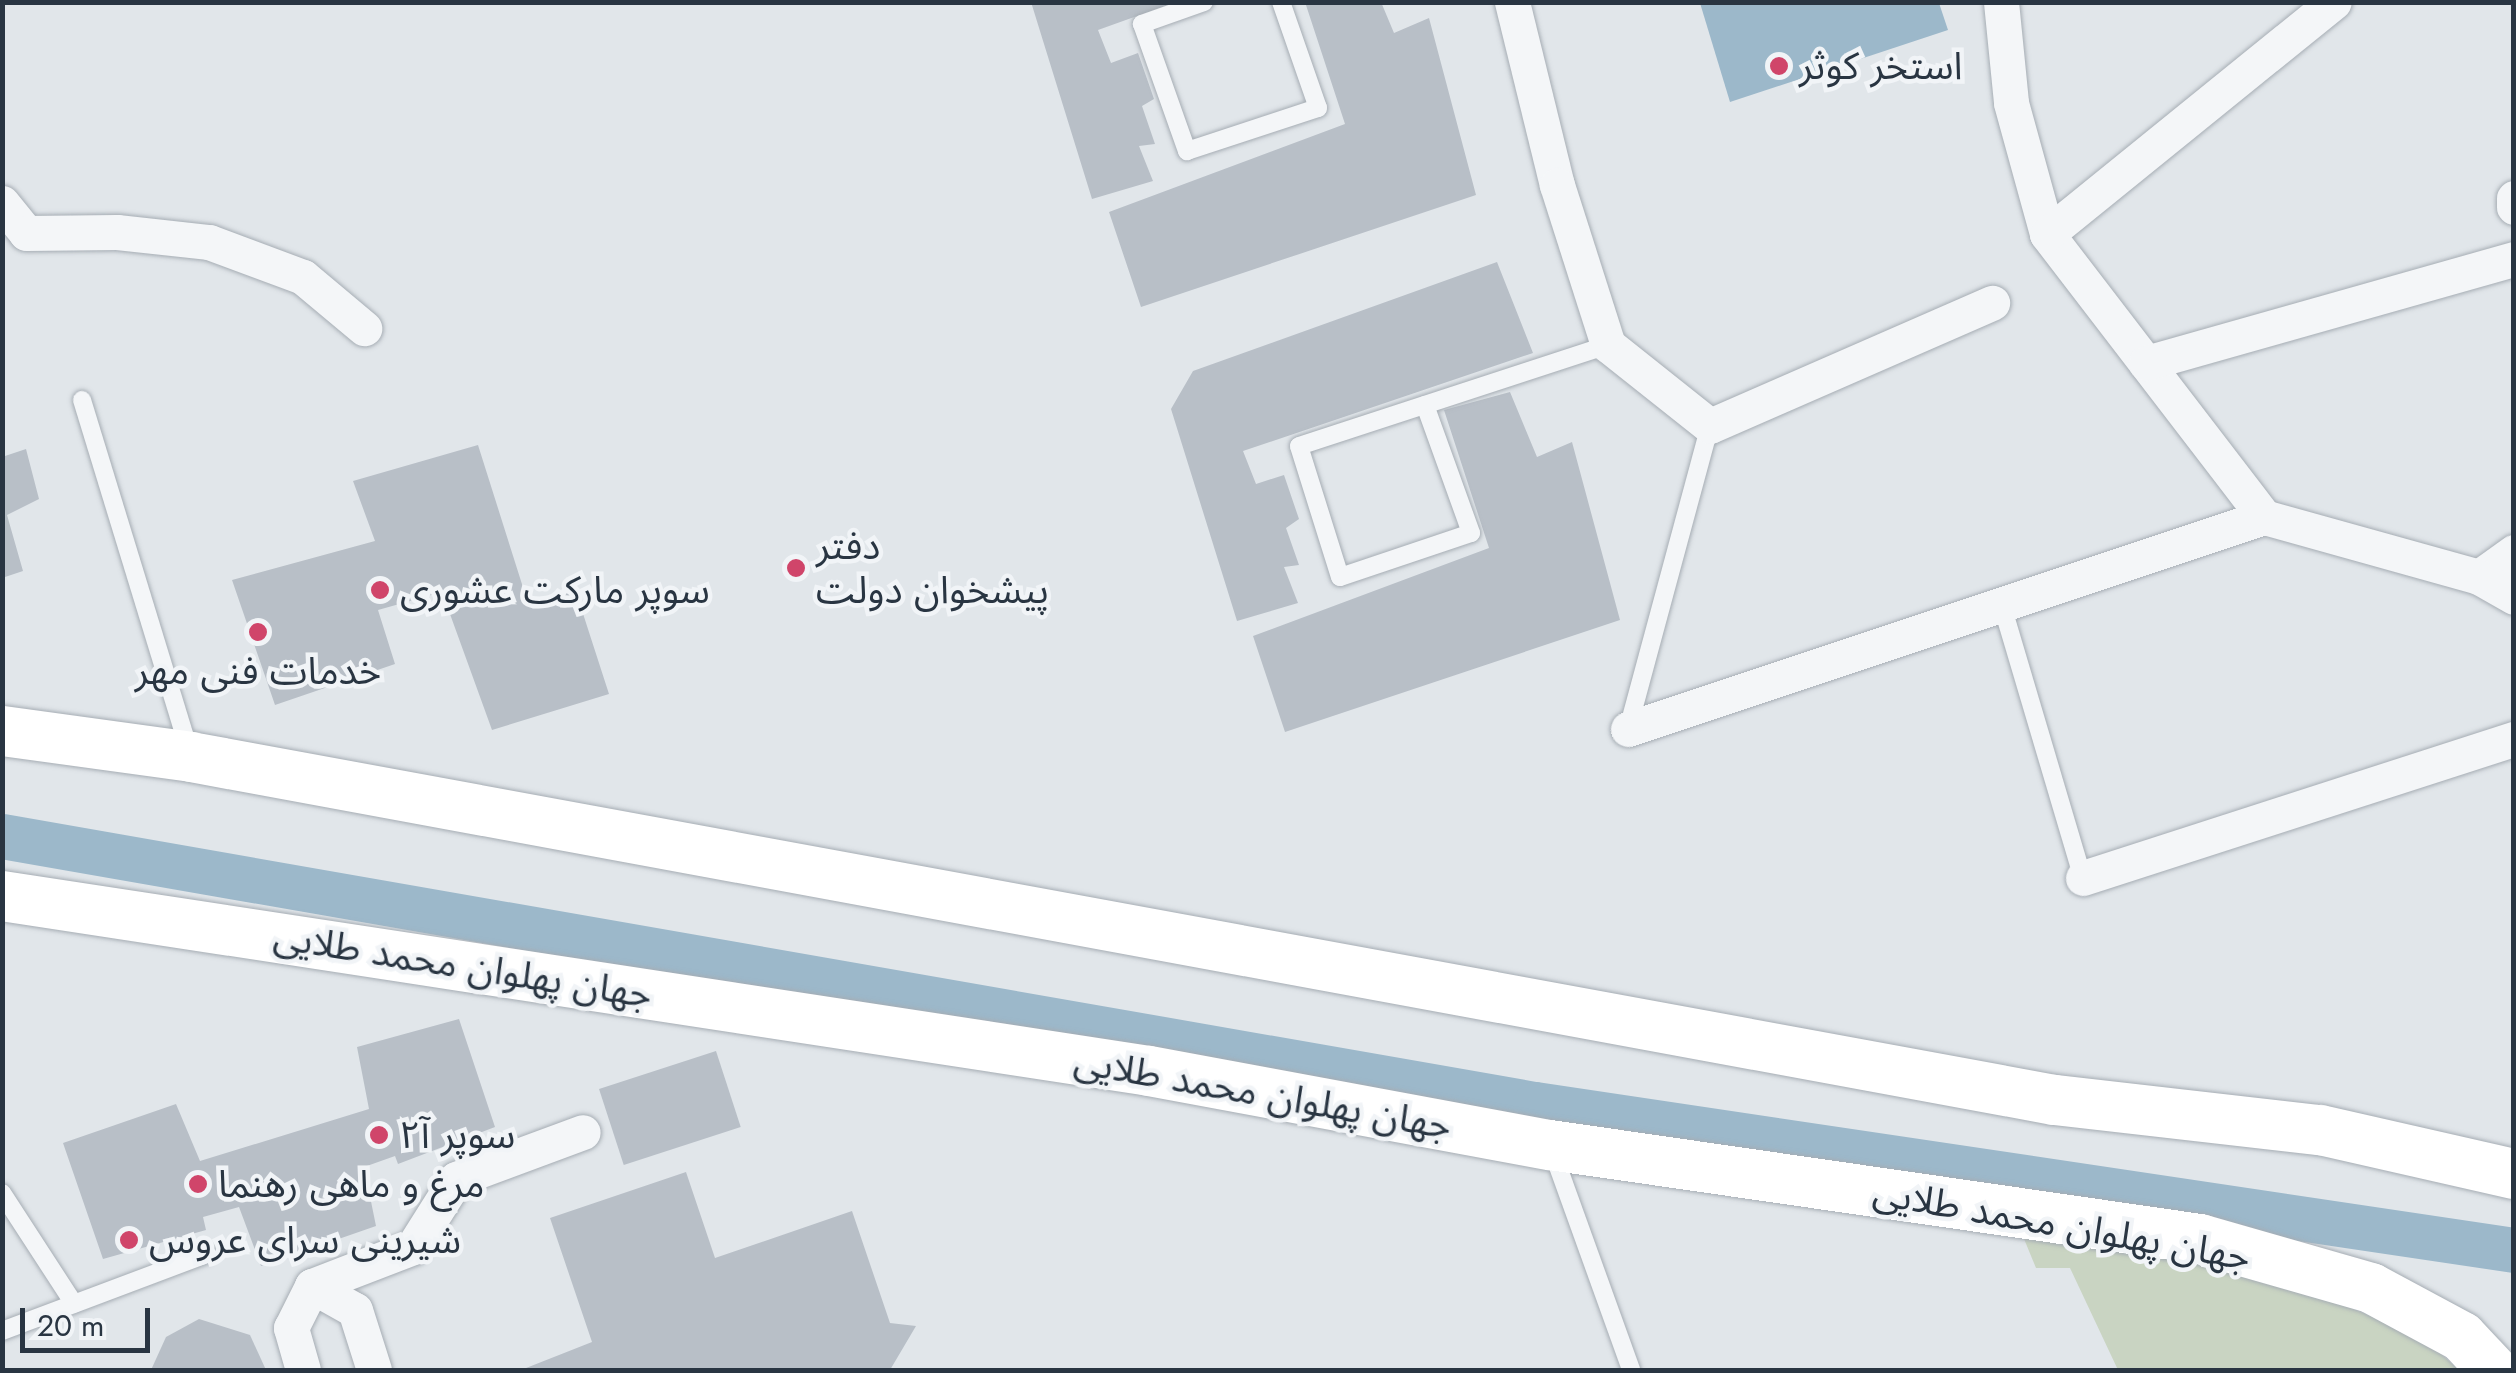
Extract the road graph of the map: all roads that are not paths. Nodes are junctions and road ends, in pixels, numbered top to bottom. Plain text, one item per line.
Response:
1 (1204, 2) edge
2 (1281, 2) edge
3 (1512, 2) edge
4 (2001, 2) edge
5 (2334, 2) edge
6 (2514, 198) edge
7 (2, 203) edge
8 (2514, 208) edge
9 (2047, 234) junction
10 (2514, 258) edge
11 (1992, 303) dead end
12 (364, 328) dead end
13 (1608, 345) junction
14 (2146, 363) junction
15 (82, 400) dead end
16 (1425, 405) junction
17 (1710, 426) junction
18 (2264, 517) junction
19 (2514, 552) edge
20 (2479, 578) junction
21 (2514, 598) edge
22 (2001, 602) junction
23 (1628, 729) joint
24 (2, 730) edge
25 (2514, 739) edge
26 (191, 757) junction
27 (2082, 878) joint
28 (2, 896) edge
29 (582, 1132) dead end
30 (1550, 1145) junction
31 (2514, 1174) edge
32 (2, 1193) edge
33 (207, 1254) dead end
34 (312, 1286) junction
35 (74, 1304) junction
36 (2, 1331) edge
37 (303, 1370) edge
38 (374, 1370) edge
39 (1632, 1370) edge
40 (2493, 1370) edge

1 - 2 lane
3 - 13 street
4 - 9 street
5 - 9 street
6 - 8 street
7 - 12 street
9 - 14 street
10 - 14 street
11 - 17 street
13 - 16 lane
13 - 17 street
14 - 18 street
15 - 26 lane
16 - 16 lane
17 - 23 lane
18 - 20 street
18 - 22 street
19 - 20 street
20 - 21 street
22 - 23 street
22 - 27 lane
24 - 26 street
25 - 27 street
26 - 31 street
28 - 30 street, جهان پهلوان محمد طلایی
29 - 34 street
30 - 39 lane
30 - 40 street, جهان پهلوان محمد طلایی
32 - 35 lane
33 - 35 lane
34 - 37 street
34 - 38 street
35 - 36 lane

